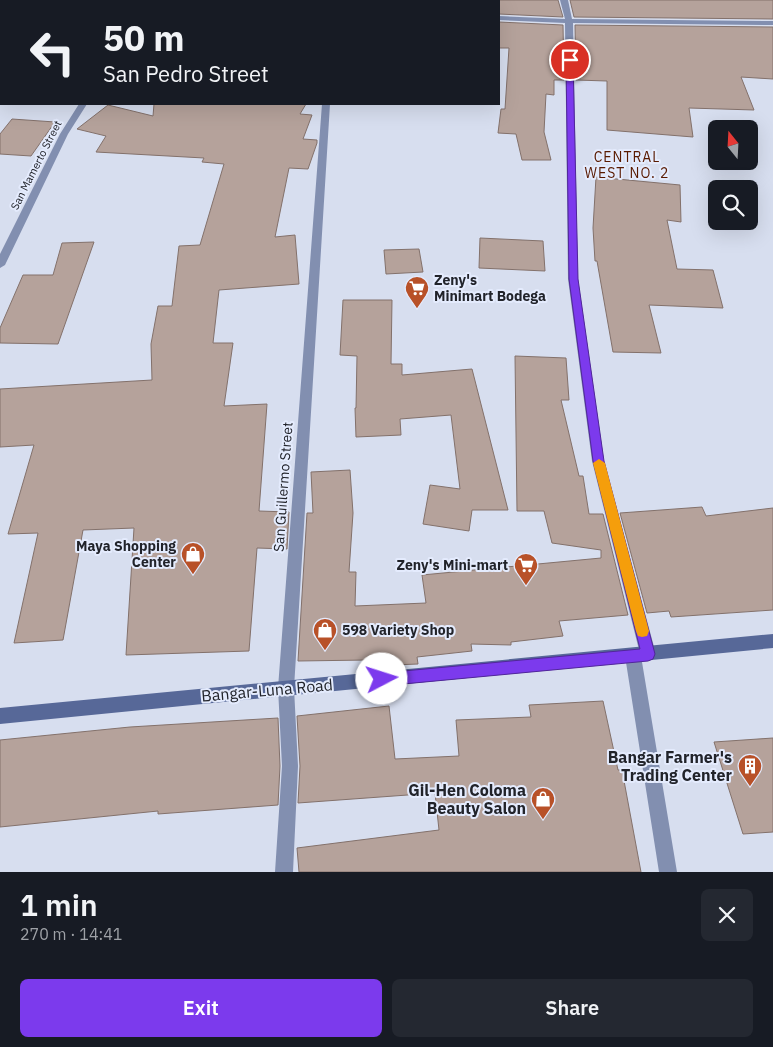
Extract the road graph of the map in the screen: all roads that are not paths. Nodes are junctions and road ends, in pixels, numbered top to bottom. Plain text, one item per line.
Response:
1 (564, 0) edge
2 (500, 18) edge
3 (569, 21) junction
4 (773, 23) edge
5 (82, 105) edge
6 (326, 105) edge
7 (0, 265) edge
8 (773, 641) edge
9 (641, 655) junction
10 (286, 688) junction
11 (0, 716) edge
12 (284, 872) edge
13 (668, 872) edge

1 - 3 street
2 - 3 street
3 - 4 street
3 - 9 street
5 - 7 street, San Mamerto Street
6 - 10 street, San Guillermo Street
8 - 9 main road, Bangar-Luna Road
9 - 10 main road, Bangar-Luna Road
9 - 13 street
10 - 11 main road, Bangar-Luna Road
10 - 12 street, San Guillermo Street

